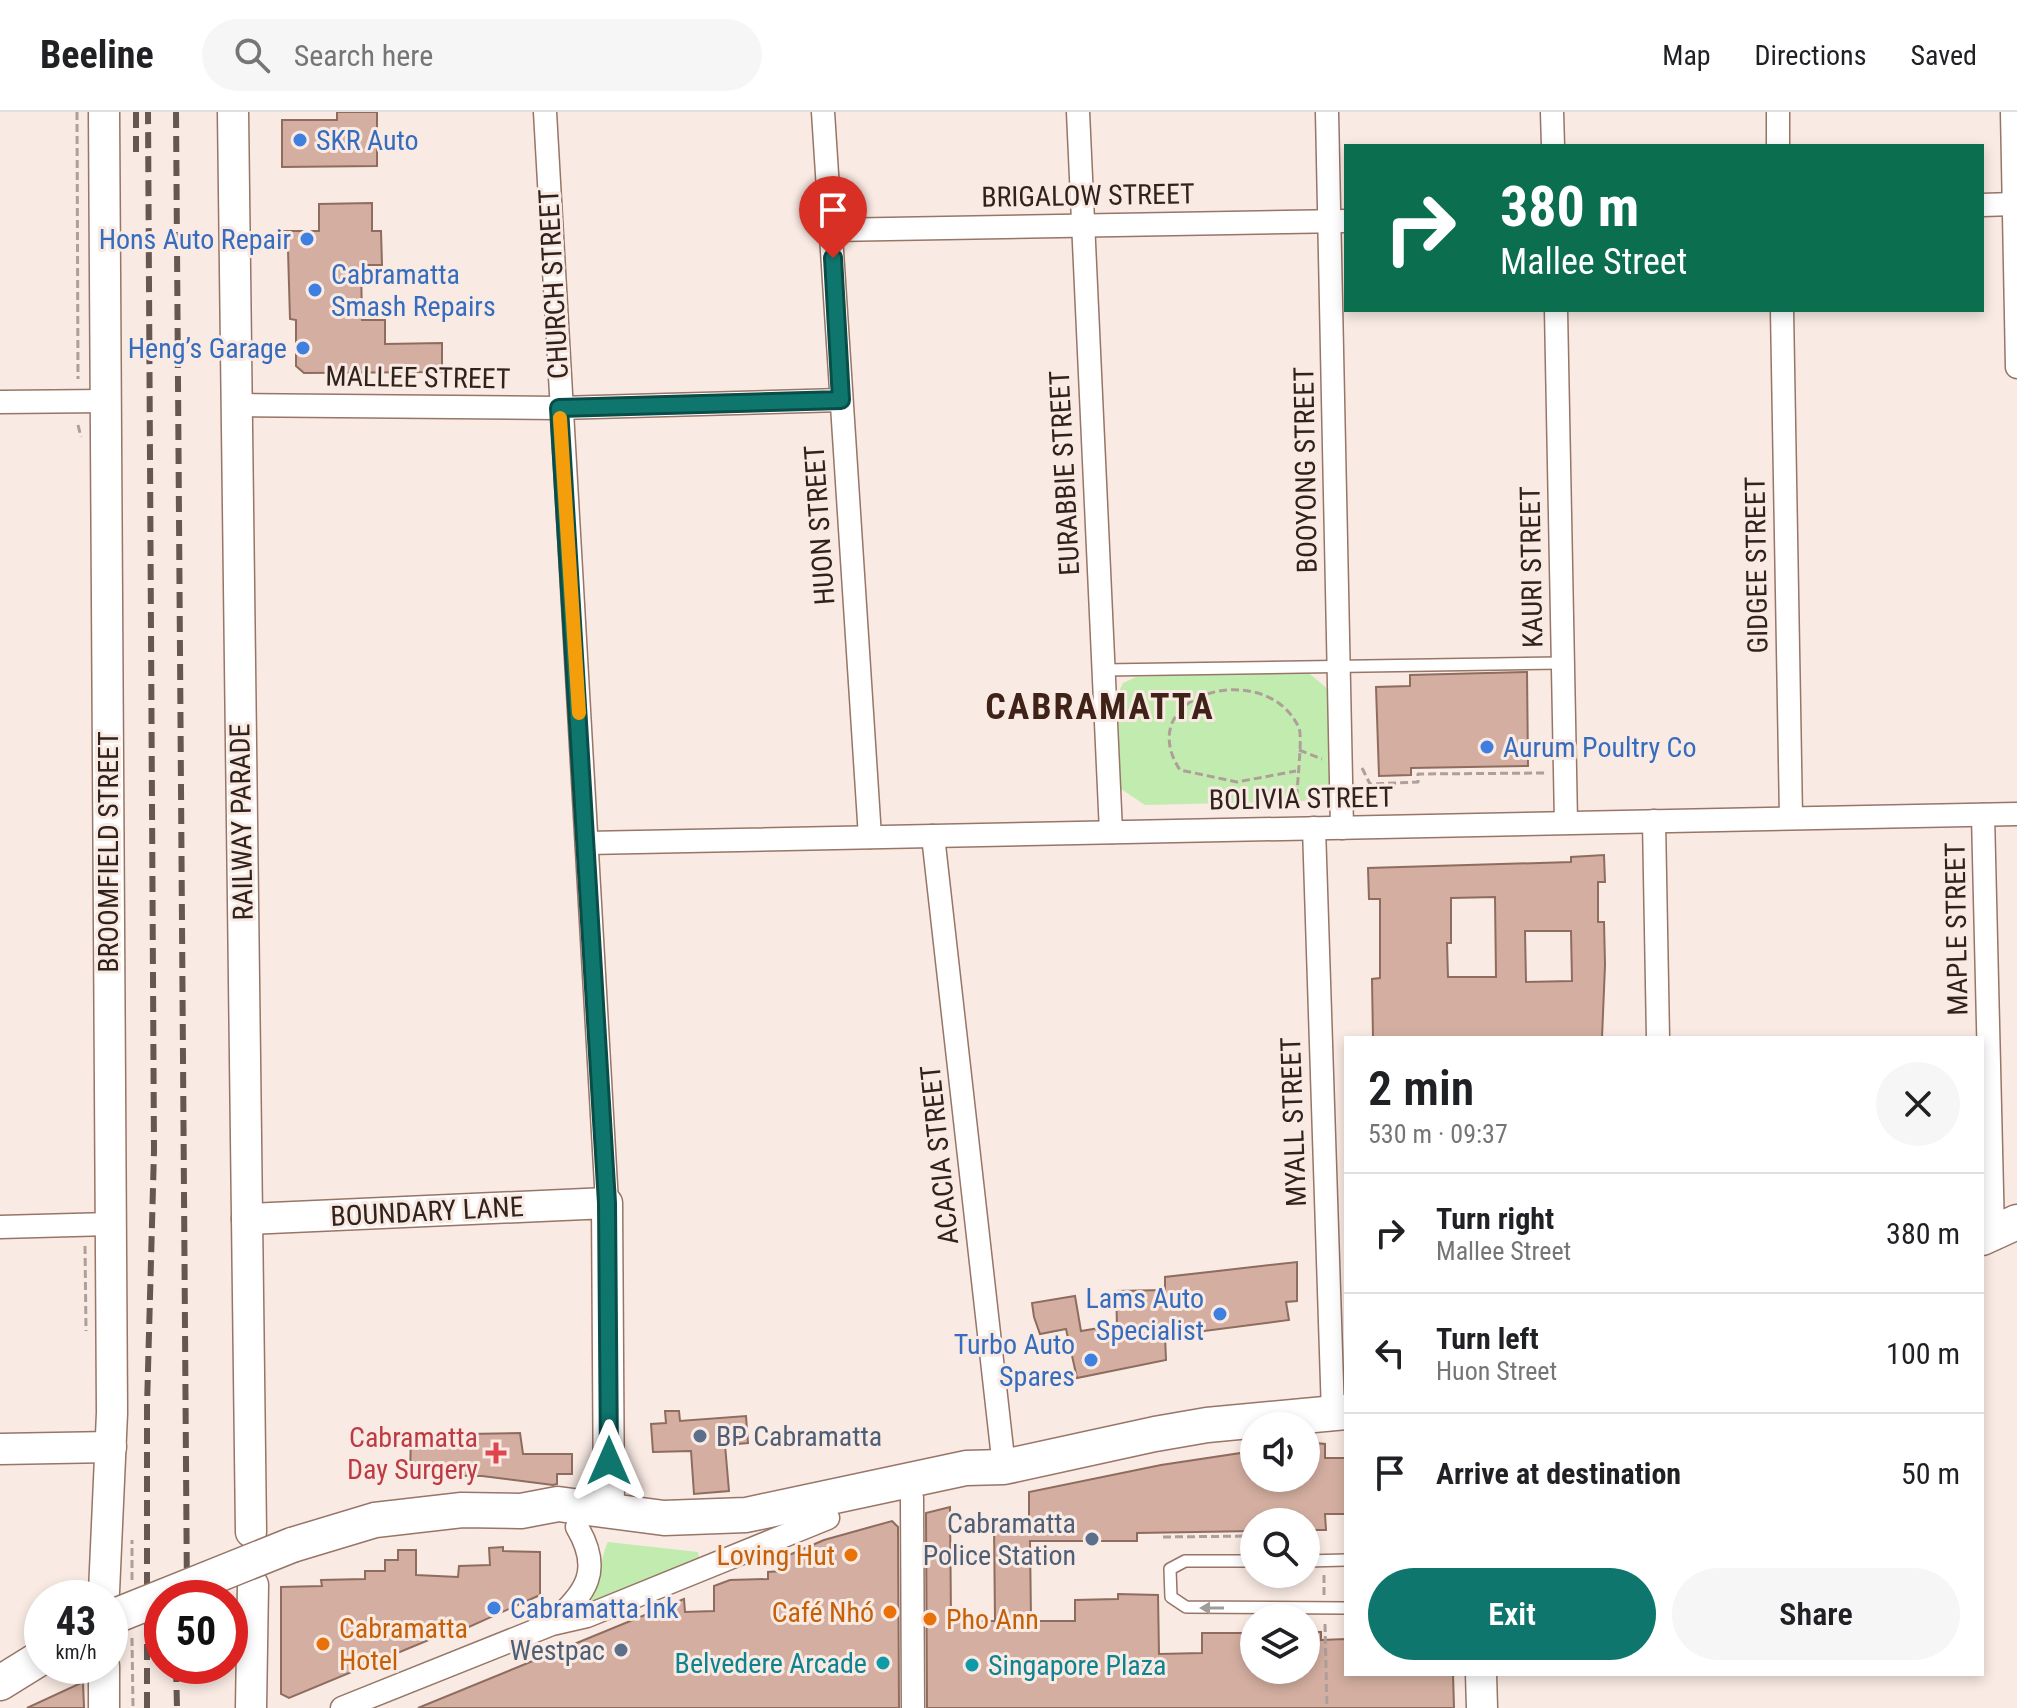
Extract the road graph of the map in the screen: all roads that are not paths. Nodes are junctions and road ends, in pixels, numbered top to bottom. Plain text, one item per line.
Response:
1 (104, 112) edge
2 (233, 112) edge
3 (545, 112) edge
4 (823, 112) edge
5 (1078, 112) edge
6 (1327, 112) edge
7 (1552, 112) edge
8 (1778, 112) edge
9 (2012, 112) edge
10 (1553, 144) edge
11 (1778, 144) edge
12 (2014, 204) junction
13 (1984, 205) edge
14 (1338, 221) edge
15 (1083, 226) junction
16 (831, 230) junction
17 (1556, 312) edge
18 (1782, 312) edge
19 (2017, 367) edge
20 (841, 400) junction
21 (106, 401) junction
22 (0, 402) edge
23 (236, 405) junction
24 (559, 408) junction
25 (1562, 663) junction
26 (1340, 668) junction
27 (1104, 670) junction
28 (2017, 814) edge
29 (1983, 815) junction
30 (1791, 818) junction
31 (1654, 821) junction
32 (1566, 822) junction
33 (1305, 828) junction
34 (1342, 828) junction
35 (1111, 832) junction
36 (933, 836) junction
37 (870, 837) junction
38 (587, 843) junction
39 (1658, 1036) edge
40 (607, 1203) junction
41 (247, 1219) junction
42 (110, 1224) junction
43 (0, 1227) edge
44 (1997, 1231) edge
45 (1339, 1413) edge
46 (111, 1447) junction
47 (0, 1449) edge
48 (1004, 1467) junction
49 (912, 1498) junction
50 (521, 1511) junction
51 (609, 1511) junction
52 (828, 1518) junction
53 (577, 1527) junction
54 (251, 1532) dead end
55 (1344, 1560) edge
56 (1240, 1561) edge
57 (1320, 1561) edge
58 (114, 1580) edge
59 (253, 1585) dead end
60 (1344, 1608) edge
61 (128, 1610) edge
62 (552, 1624) junction
63 (24, 1644) edge
64 (0, 1656) edge
65 (24, 1668) edge
66 (1481, 1676) edge
67 (0, 1683) edge
68 (104, 1684) edge
69 (367, 1704) edge
70 (104, 1708) edge
71 (251, 1708) edge
72 (342, 1708) edge
73 (913, 1708) edge
74 (1482, 1708) edge

1 - 21 street, BROOMFIELD STREET
2 - 23 street, RAILWAY PARADE
3 - 24 street, CHURCH STREET
4 - 16 street, HUON STREET
5 - 15 street, EURABBIE STREET
6 - 14 street, BOOYONG STREET
7 - 10 street
8 - 11 street
9 - 12 street
12 - 13 street
12 - 19 street
14 - 15 street, BRIGALOW STREET
14 - 26 street, BOOYONG STREET
15 - 16 street, BRIGALOW STREET
15 - 27 street, EURABBIE STREET
16 - 20 street, HUON STREET
17 - 25 street, KAURI STREET
18 - 30 street, GIDGEE STREET
20 - 24 street, MALLEE STREET
20 - 37 street, HUON STREET
21 - 22 street
21 - 42 street, BROOMFIELD STREET
23 - 24 street, MALLEE STREET
23 - 41 street, RAILWAY PARADE
24 - 38 street, CHURCH STREET
25 - 26 lane
25 - 32 street, KAURI STREET
26 - 27 lane
26 - 34 street, BOOYONG STREET
27 - 35 street, EURABBIE STREET
28 - 29 street, BOLIVIA STREET
29 - 30 street, BOLIVIA STREET
29 - 44 street, MAPLE STREET
30 - 31 street, BOLIVIA STREET
31 - 32 street, BOLIVIA STREET
31 - 39 street
32 - 34 street, BOLIVIA STREET
33 - 34 street, BOLIVIA STREET
33 - 35 street, BOLIVIA STREET
33 - 45 street, MYALL STREET
35 - 36 street, BOLIVIA STREET
36 - 37 street, BOLIVIA STREET
36 - 48 street, ACACIA STREET
37 - 38 street, BOLIVIA STREET
38 - 40 street, CHURCH STREET
40 - 41 street, BOUNDARY LANE
40 - 51 street, CHURCH STREET
41 - 54 street, RAILWAY PARADE
42 - 43 street
42 - 46 street, BROOMFIELD STREET
45 - 48 main road
46 - 47 street
46 - 58 street, BROOMFIELD STREET
48 - 49 main road
48 - 51 main road
49 - 52 main road
49 - 73 street
50 - 51 main road
50 - 53 main road
50 - 61 main road, bridge
52 - 53 main road
52 - 62 street
53 - 62 street
55 - 57 lane
60 -> 56 lane
59 - 71 street
62 - 69 street
63 - 64 main road
65 - 67 main road
66 - 74 street
68 - 70 street
69 - 72 street

